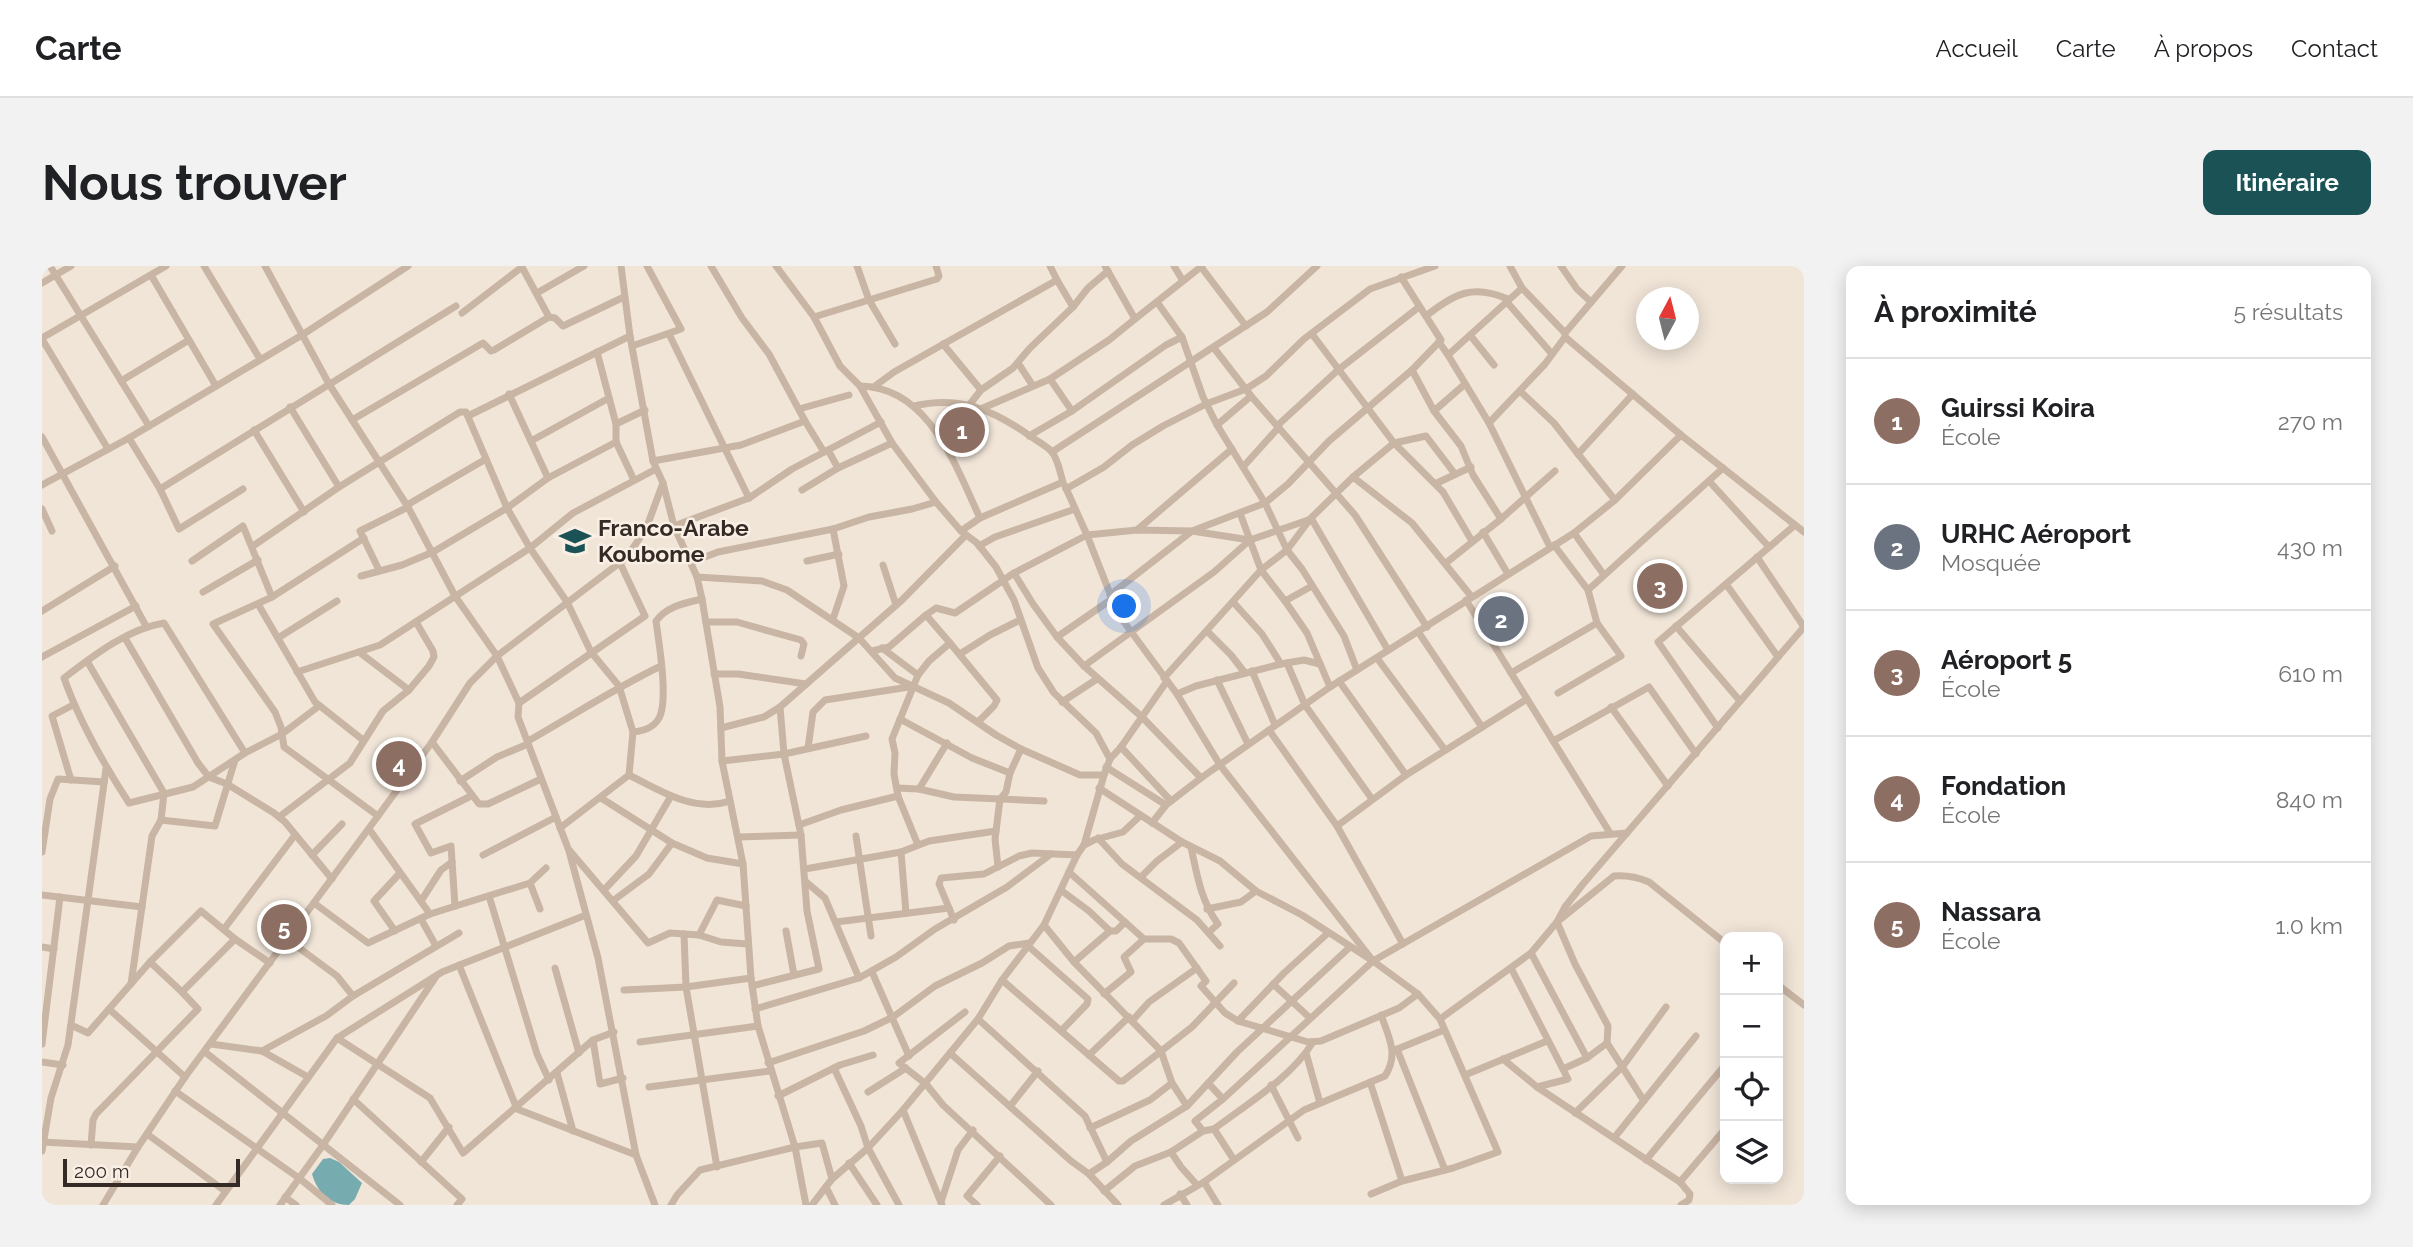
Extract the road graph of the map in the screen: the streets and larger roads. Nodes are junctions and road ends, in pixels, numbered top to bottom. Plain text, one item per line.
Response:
1 (50, 266) edge
2 (71, 266) edge
3 (166, 266) edge
4 (204, 266) edge
5 (275, 266) edge
6 (408, 266) edge
7 (522, 266) edge
8 (584, 266) edge
9 (621, 266) edge
10 (647, 266) edge
11 (711, 266) edge
12 (776, 266) edge
13 (857, 266) edge
14 (936, 266) edge
15 (1050, 266) edge
16 (1174, 266) edge
17 (1201, 266) edge
18 (1317, 266) edge
19 (1435, 266) edge
20 (1510, 266) edge
21 (1561, 266) edge
22 (1622, 266) edge
23 (266, 268) edge
24 (1107, 268) edge
25 (1413, 269) edge
26 (56, 275) junction
27 (151, 275) junction
28 (1401, 277) junction
29 (1057, 280) junction
30 (1184, 281) junction
31 (42, 283) edge
32 (1522, 288) junction
33 (537, 293) junction
34 (624, 297) junction
35 (869, 300) junction
36 (1507, 300) junction
37 (1157, 302) junction
38 (1591, 302) junction
39 (456, 306) dead end
40 (1073, 307) junction
41 (1419, 307) junction
42 (462, 313) dead end
43 (80, 316) junction
44 (1426, 316) junction
45 (549, 317) junction
46 (814, 317) junction
47 (1135, 319) junction
48 (1246, 326) junction
49 (669, 334) junction
50 (1312, 334) junction
51 (302, 335) junction
52 (1470, 335) junction
53 (1565, 335) junction
54 (630, 337) junction
55 (1182, 337) junction
56 (42, 339) edge
57 (190, 340) junction
58 (1439, 342) junction
59 (895, 344) dead end
60 (943, 344) junction
61 (632, 346) junction
62 (1214, 348) junction
63 (597, 352) junction
64 (1552, 354) junction
65 (1448, 355) junction
66 (260, 359) junction
67 (1191, 361) junction
68 (1018, 363) junction
69 (1494, 365) dead end
70 (1338, 370) junction
71 (1412, 370) junction
72 (1050, 379) junction
73 (121, 381) junction
74 (329, 384) junction
75 (1465, 384) junction
76 (216, 386) junction
77 (860, 386) junction
78 (875, 386) junction
79 (1033, 386) junction
80 (981, 390) junction
81 (1520, 391) junction
82 (1249, 392) junction
83 (509, 394) junction
84 (1633, 394) junction
85 (849, 395) dead end
86 (609, 398) junction
87 (970, 404) junction
88 (1206, 404) junction
89 (914, 406) junction
90 (290, 407) junction
91 (1367, 407) junction
92 (983, 408) junction
93 (799, 409) junction
94 (645, 410) junction
95 (1072, 411) junction
96 (1434, 411) junction
97 (468, 416) junction
98 (352, 420) junction
99 (805, 421) junction
100 (881, 422) junction
101 (1489, 423) junction
102 (616, 424) junction
103 (1216, 425) junction
104 (149, 426) junction
105 (1279, 426) junction
106 (254, 430) junction
107 (1681, 435) junction
108 (1029, 436) junction
109 (42, 437) edge
110 (129, 438) junction
111 (531, 441) junction
112 (616, 442) junction
113 (892, 443) junction
114 (1394, 443) junction
115 (108, 449) junction
116 (724, 449) junction
117 (1232, 449) junction
118 (826, 451) junction
119 (1052, 452) junction
120 (1578, 454) junction
121 (486, 460) junction
122 (653, 461) junction
123 (378, 462) junction
124 (1309, 463) junction
125 (1243, 467) junction
126 (1471, 467) junction
127 (838, 468) junction
128 (1723, 468) junction
129 (656, 469) junction
130 (1555, 471) dead end
131 (64, 474) junction
132 (1455, 474) junction
133 (1353, 477) junction
134 (548, 478) junction
135 (634, 480) junction
136 (1709, 481) junction
137 (663, 483) junction
138 (1437, 483) junction
139 (42, 485) edge
140 (1064, 486) junction
141 (339, 487) junction
142 (160, 489) junction
143 (243, 489) dead end
144 (802, 490) dead end
145 (1335, 493) junction
146 (1524, 497) junction
147 (749, 498) junction
148 (1615, 500) junction
149 (936, 502) junction
150 (1265, 503) junction
151 (407, 506) junction
152 (508, 508) junction
153 (42, 509) edge
154 (1075, 509) junction
155 (304, 512) junction
156 (1240, 513) junction
157 (981, 518) junction
158 (1311, 518) junction
159 (1501, 519) junction
160 (1795, 525) junction
161 (674, 526) junction
162 (833, 529) junction
163 (1137, 530) junction
164 (1277, 530) junction
165 (52, 531) dead end
166 (1192, 531) junction
167 (1483, 532) junction
168 (1804, 532) edge
169 (964, 533) junction
170 (1574, 533) junction
171 (1087, 535) junction
172 (364, 538) junction
173 (1250, 540) junction
174 (1472, 541) junction
175 (253, 546) junction
176 (979, 546) junction
177 (1552, 546) junction
178 (1769, 547) junction
179 (530, 548) junction
180 (1287, 550) junction
181 (433, 552) junction
182 (839, 554) junction
183 (1757, 558) junction
184 (258, 560) junction
185 (192, 561) dead end
186 (807, 561) dead end
187 (692, 562) junction
188 (620, 563) junction
189 (1446, 563) junction
190 (883, 565) dead end
191 (114, 566) junction
192 (379, 570) junction
193 (1261, 570) junction
194 (1014, 573) junction
195 (1508, 574) junction
196 (1604, 575) junction
197 (361, 576) dead end
198 (697, 577) junction
199 (1004, 580) junction
200 (1726, 584) junction
201 (1312, 586) junction
202 (1588, 590) junction
203 (203, 593) dead end
204 (455, 596) junction
205 (272, 597) junction
206 (1111, 597) junction
207 (1469, 598) junction
208 (702, 599) junction
209 (337, 601) dead end
210 (1285, 601) junction
211 (567, 602) junction
212 (1233, 602) junction
213 (258, 604) junction
214 (136, 606) junction
215 (896, 606) junction
216 (42, 611) edge
217 (926, 615) junction
218 (833, 619) junction
219 (1020, 620) junction
220 (416, 622) junction
221 (706, 622) junction
222 (1597, 623) junction
223 (146, 626) junction
224 (1676, 626) junction
225 (1427, 627) junction
226 (1804, 627) edge
227 (1130, 631) junction
228 (1208, 631) junction
229 (1419, 632) junction
230 (1058, 637) junction
231 (125, 638) junction
232 (278, 638) junction
233 (859, 638) junction
234 (950, 643) junction
235 (882, 648) junction
236 (1388, 650) junction
237 (872, 651) junction
238 (359, 652) junction
239 (591, 652) junction
240 (960, 654) junction
241 (497, 656) junction
242 (801, 656) dead end
243 (42, 657) edge
244 (1779, 657) junction
245 (1377, 658) junction
246 (87, 661) junction
247 (1284, 664) junction
248 (1320, 664) junction
249 (661, 666) junction
250 (1084, 666) junction
251 (1357, 670) junction
252 (297, 672) junction
253 (1248, 672) junction
254 (1511, 673) junction
255 (714, 674) junction
256 (918, 675) junction
257 (1097, 679) junction
258 (1166, 680) junction
259 (1217, 680) junction
260 (1339, 681) junction
261 (806, 684) junction
262 (619, 686) junction
263 (911, 687) junction
264 (1330, 687) junction
265 (409, 690) junction
266 (1558, 693) dead end
267 (1177, 694) junction
268 (1527, 699) junction
269 (1740, 701) junction
270 (1062, 702) junction
271 (519, 703) junction
272 (73, 705) junction
273 (1305, 705) junction
274 (319, 706) junction
275 (1611, 706) junction
276 (780, 707) junction
277 (1142, 717) junction
278 (900, 719) junction
279 (979, 721) junction
280 (1272, 727) junction
281 (1482, 727) junction
282 (721, 728) junction
283 (1718, 728) junction
284 (633, 732) junction
285 (282, 734) junction
286 (866, 736) dead end
287 (363, 740) junction
288 (1553, 741) junction
289 (432, 742) junction
290 (528, 742) junction
291 (947, 743) junction
292 (1248, 744) junction
293 (1121, 747) junction
294 (808, 748) junction
295 (1021, 749) junction
296 (1445, 750) junction
297 (245, 753) junction
298 (784, 754) junction
299 (1696, 754) junction
300 (1110, 759) junction
301 (235, 760) junction
302 (722, 761) junction
303 (1220, 765) junction
304 (106, 768) junction
305 (1105, 771) junction
306 (1010, 773) junction
307 (629, 775) junction
308 (1406, 775) junction
309 (209, 777) junction
310 (1201, 778) junction
311 (327, 779) junction
312 (541, 779) junction
313 (71, 780) junction
314 (460, 781) junction
315 (104, 782) junction
316 (227, 784) junction
317 (1668, 786) junction
318 (1100, 788) junction
319 (919, 789) junction
320 (897, 792) junction
321 (164, 793) junction
322 (471, 796) junction
323 (671, 796) junction
324 (601, 798) junction
325 (46, 799) edge
326 (1000, 799) junction
327 (1373, 799) junction
328 (730, 801) junction
329 (1044, 801) dead end
330 (1168, 803) junction
331 (378, 816) junction
332 (1140, 816) junction
333 (279, 817) junction
334 (556, 817) junction
335 (161, 820) junction
336 (1152, 823) junction
337 (342, 824) dead end
338 (799, 825) junction
339 (1337, 826) junction
340 (560, 828) junction
341 (369, 829) junction
342 (652, 830) junction
343 (996, 831) junction
344 (1610, 833) junction
345 (1627, 833) junction
346 (295, 835) junction
347 (801, 835) junction
348 (856, 836) dead end
349 (738, 837) junction
350 (1098, 838) junction
351 (1182, 842) junction
352 (43, 843) edge
353 (672, 843) junction
354 (918, 845) junction
355 (1084, 845) junction
356 (1191, 847) junction
357 (569, 851) junction
358 (42, 852) edge
359 (901, 852) junction
360 (1051, 854) junction
361 (312, 855) junction
362 (483, 855) dead end
363 (1077, 855) junction
364 (860, 858) junction
365 (452, 862) junction
366 (743, 864) junction
367 (998, 867) junction
368 (546, 868) dead end
369 (805, 869) junction
370 (1069, 872) junction
371 (401, 873) junction
372 (1141, 877) junction
373 (332, 879) junction
374 (806, 882) junction
375 (530, 883) junction
376 (604, 891) junction
377 (1062, 891) junction
378 (1256, 891) junction
379 (42, 895) edge
380 (489, 896) junction
381 (60, 897) junction
382 (88, 900) junction
383 (614, 900) junction
384 (421, 901) junction
385 (314, 903) junction
386 (455, 906) junction
387 (746, 906) junction
388 (142, 907) junction
389 (949, 908) junction
390 (540, 909) dead end
391 (1207, 909) junction
392 (906, 913) junction
393 (430, 914) junction
394 (586, 915) junction
395 (870, 917) junction
396 (421, 919) junction
397 (954, 920) junction
398 (836, 922) junction
399 (1125, 922) junction
400 (1557, 922) junction
401 (1044, 925) junction
402 (224, 929) junction
403 (394, 931) junction
404 (786, 931) dead end
405 (1110, 931) junction
406 (1209, 932) junction
407 (458, 933) dead end
408 (684, 933) junction
409 (1328, 933) junction
410 (699, 935) junction
411 (871, 936) dead end
412 (235, 939) junction
413 (287, 939) junction
414 (1144, 939) junction
415 (1720, 939) edge
416 (748, 944) junction
417 (1028, 944) junction
418 (1403, 944) junction
419 (436, 946) junction
420 (1220, 946) dead end
421 (42, 947) edge
422 (505, 947) junction
423 (1350, 947) junction
424 (54, 949) junction
425 (1531, 953) junction
426 (1373, 961) junction
427 (150, 962) junction
428 (1074, 962) junction
429 (270, 963) junction
430 (459, 965) junction
431 (555, 968) dead end
432 (1197, 968) junction
433 (1511, 968) junction
434 (872, 972) junction
435 (437, 975) junction
436 (794, 975) junction
437 (859, 978) junction
438 (1002, 980) junction
439 (751, 982) junction
440 (1234, 983) dead end
441 (1273, 984) junction
442 (131, 985) junction
443 (686, 987) junction
444 (1783, 989) edge
445 (624, 990) dead end
446 (182, 992) junction
447 (1104, 994) junction
448 (1418, 994) junction
449 (353, 996) junction
450 (1292, 1001) junction
451 (1213, 1002) junction
452 (1804, 1005) edge
453 (1666, 1007) dead end
454 (109, 1009) junction
455 (755, 1009) junction
456 (965, 1012) dead end
457 (1381, 1015) junction
458 (893, 1017) junction
459 (1310, 1017) junction
460 (978, 1019) junction
461 (1130, 1019) junction
462 (1440, 1019) junction
463 (1238, 1021) junction
464 (71, 1025) junction
465 (758, 1026) junction
466 (1264, 1027) junction
467 (1062, 1030) junction
468 (1444, 1030) junction
469 (614, 1032) junction
470 (694, 1035) junction
471 (1290, 1036) junction
472 (1696, 1036) dead end
473 (337, 1038) junction
474 (593, 1040) junction
475 (1547, 1041) junction
476 (640, 1042) dead end
477 (1313, 1042) junction
478 (1607, 1043) junction
479 (42, 1044) edge
480 (211, 1044) junction
481 (1395, 1050) junction
482 (262, 1051) junction
483 (1161, 1051) junction
484 (157, 1052) junction
485 (205, 1052) junction
486 (579, 1053) junction
487 (1306, 1053) junction
488 (950, 1054) junction
489 (873, 1055) dead end
490 (1089, 1055) junction
491 (908, 1056) junction
492 (1587, 1058) junction
493 (1503, 1059) junction
494 (42, 1062) edge
495 (375, 1064) junction
496 (63, 1065) junction
497 (1623, 1066) junction
498 (769, 1067) junction
499 (834, 1068) junction
500 (906, 1068) junction
501 (1563, 1069) junction
502 (1038, 1071) junction
503 (1720, 1071) edge
504 (557, 1073) junction
505 (1465, 1075) junction
506 (185, 1077) junction
507 (308, 1077) junction
508 (623, 1078) junction
509 (549, 1080) junction
510 (702, 1080) junction
511 (1370, 1082) junction
512 (1172, 1083) junction
513 (1208, 1083) junction
514 (926, 1084) junction
515 (1271, 1086) junction
516 (649, 1087) dead end
517 (1537, 1087) junction
518 (175, 1091) junction
519 (868, 1092) dead end
520 (778, 1096) junction
521 (353, 1099) junction
522 (1223, 1099) junction
523 (1644, 1101) junction
524 (1320, 1103) junction
525 (1011, 1105) junction
526 (1187, 1106) junction
527 (517, 1109) junction
528 (903, 1110) junction
529 (282, 1113) junction
530 (1575, 1113) junction
531 (1289, 1119) junction
532 (449, 1127) junction
533 (1090, 1128) junction
534 (1214, 1129) junction
535 (973, 1130) junction
536 (573, 1131) junction
537 (1203, 1131) junction
538 (147, 1134) junction
539 (1720, 1135) edge
540 (1298, 1138) dead end
541 (1614, 1138) junction
542 (42, 1145) edge
543 (91, 1145) junction
544 (323, 1145) junction
545 (138, 1147) junction
546 (795, 1147) junction
547 (868, 1147) junction
548 (256, 1149) junction
549 (1171, 1152) junction
550 (636, 1155) junction
551 (1000, 1156) junction
552 (1234, 1160) junction
553 (1646, 1160) junction
554 (421, 1162) junction
555 (1107, 1162) junction
556 (849, 1163) junction
557 (717, 1167) junction
558 (1445, 1170) junction
559 (1089, 1174) junction
560 (299, 1178) junction
561 (832, 1179) junction
562 (1402, 1181) junction
563 (1680, 1182) junction
564 (1200, 1183) junction
565 (826, 1187) junction
566 (225, 1191) junction
567 (1104, 1191) junction
568 (1180, 1194) junction
569 (1371, 1194) dead end
570 (285, 1197) junction
571 (1043, 1201) edge
572 (942, 1203) edge
573 (103, 1205) edge
574 (216, 1205) edge
575 (280, 1205) edge
576 (296, 1205) edge
577 (332, 1205) edge
578 (400, 1205) edge
579 (457, 1205) edge
580 (655, 1205) edge
581 (671, 1205) edge
582 (806, 1205) edge
583 (812, 1205) edge
584 (835, 1205) edge
585 (877, 1205) edge
586 (900, 1205) edge
587 (977, 1205) edge
588 (1051, 1205) edge
589 (1118, 1205) edge
590 (1164, 1205) edge
591 (1187, 1205) edge
592 (1218, 1205) edge
593 (1681, 1205) edge

1 - 26 street
2 - 26 street
3 - 27 street
4 - 66 street
5 - 23 street
6 - 51 street
7 - 33 street
7 - 42 street
8 - 33 street
9 - 34 street
10 - 49 street
11 - 93 street
12 - 46 street
13 - 35 street
14 - 35 street
15 - 29 street
16 - 30 street
17 - 30 street
17 - 48 street
18 - 48 street
19 - 25 street
20 - 32 street
21 - 38 street
22 - 38 street
23 - 51 street
24 - 40 street
24 - 47 street
25 - 28 street
26 - 31 street
26 - 43 street
27 - 43 street
27 - 57 street
28 - 41 street
28 - 50 street
29 - 40 street
29 - 60 street
30 - 37 street
32 - 36 street
32 - 53 street
33 - 45 street
34 - 45 street
34 - 54 street
35 - 46 street
35 - 59 street
36 - 44 street
36 - 52 street
36 - 64 street
37 - 47 street
37 - 55 street
38 - 53 street
39 - 74 street
40 - 68 street
41 - 44 street
41 - 70 street
43 - 56 street
43 - 73 street
44 - 58 street
45 - 98 street
46 - 77 street
47 - 72 street
48 - 62 street
49 - 61 street
49 - 116 street
50 - 70 street
50 - 82 street
51 - 66 street
51 - 74 street
52 - 65 street
52 - 69 street
53 - 64 street
53 - 84 street
54 - 61 street
54 - 63 street
55 - 67 street
55 - 95 street
56 - 115 street
57 - 73 street
57 - 76 street
58 - 65 street
58 - 71 street
60 - 78 street
60 - 80 street
61 - 94 street
62 - 67 street
62 - 82 street
63 - 83 street
63 - 86 street
64 - 81 street
65 - 75 street
66 - 76 street
67 - 88 street
67 - 119 street
68 - 79 street
68 - 80 street
70 - 91 street
70 - 105 street
71 - 91 street
71 - 96 street
72 - 79 street
72 - 95 street
73 - 104 street
74 - 90 street
74 - 98 street
75 - 96 street
75 - 101 street
76 - 104 street
77 - 78 street
77 - 100 street
78 - 89 street
79 - 92 street
80 - 87 street
81 - 101 street
81 - 120 street
82 - 88 street
82 - 103 street
82 - 105 street
83 - 97 street
83 - 111 street
84 - 107 street
84 - 120 street
85 - 93 street
86 - 102 street
86 - 111 street
87 - 89 street
87 - 92 street
88 - 103 street
88 - 140 street
89 - 157 street
90 - 106 street
90 - 141 street
91 - 114 street
91 - 124 street
92 - 108 street
93 - 99 street
94 - 102 street
94 - 122 street
95 - 108 street
96 - 126 street
97 - 121 street
97 - 123 street
98 - 123 street
99 - 116 street
99 - 118 street
100 - 113 street
100 - 118 street
101 - 146 street
102 - 112 street
103 - 117 street
104 - 110 street
105 - 124 street
105 - 125 street
106 - 142 street
106 - 155 street
107 - 128 street
107 - 148 street
108 - 119 street
109 - 131 street
110 - 115 street
110 - 142 street
111 - 134 street
112 - 134 street
112 - 135 street
113 - 127 street
113 - 149 street
114 - 132 street
114 - 133 street
114 - 138 street
115 - 131 street
116 - 122 street
116 - 147 street
117 - 125 street
117 - 163 street
118 - 127 street
118 - 147 street
119 - 140 street
120 - 148 street
121 - 151 street
121 - 152 street
122 - 129 street
123 - 141 street
123 - 151 street
124 - 145 street
124 - 150 street
125 - 150 street
126 - 132 street
126 - 159 street
127 - 144 street
128 - 136 street
128 - 160 street
129 - 135 street
129 - 137 street
130 - 146 street
131 - 139 street
131 - 191 street
132 - 138 street
133 - 145 street
133 - 189 street
134 - 152 street
135 - 179 street
136 - 178 street
136 - 196 street
137 - 161 street
137 - 188 street
138 - 174 street
140 - 154 street
140 - 157 street
141 - 155 street
142 - 143 street
145 - 158 street
145 - 225 street
146 - 159 street
146 - 177 street
147 - 161 street
148 - 170 street
149 - 162 street
149 - 169 street
150 - 156 street
150 - 164 street
151 - 172 street
151 - 181 street
152 - 179 street
152 - 181 street
153 - 165 street
154 - 171 street
154 - 176 street
155 - 175 street
156 - 166 street
156 - 173 street
157 - 169 street
158 - 164 street
158 - 180 street
158 - 236 street
159 - 167 street
160 - 168 street
160 - 178 street
161 - 187 street
162 - 182 street
162 - 187 street
163 - 166 street
163 - 171 street
164 - 173 street
164 - 180 street
166 - 173 street
166 - 206 street
167 - 174 street
167 - 195 street
169 - 176 street
169 - 215 street
170 - 177 street
170 - 196 street
171 - 194 street
171 - 206 street
172 - 192 street
172 - 205 street
173 - 193 street
173 - 227 street
174 - 189 street
175 - 184 street
175 - 185 street
176 - 199 street
177 - 195 street
177 - 202 street
178 - 183 street
179 - 204 street
179 - 211 street
180 - 193 street
180 - 201 street
181 - 192 street
181 - 204 street
182 - 186 street
182 - 218 street
183 - 200 street
183 - 226 street
184 - 203 street
184 - 205 street
187 - 198 street
188 - 211 street
188 - 239 street
189 - 207 street
190 - 215 street
191 - 214 street
191 - 216 street
192 - 197 street
193 - 210 street
193 - 212 street
194 - 199 street
194 - 230 street
195 - 207 street
196 - 202 street
198 - 208 street
198 - 218 street
199 - 217 street
199 - 219 street
200 - 224 street
200 - 244 street
201 - 210 street
201 - 251 street
202 - 222 street
204 - 220 street
204 - 241 street
205 - 213 street
206 - 227 street
206 - 230 street
207 - 225 street
207 - 254 street
208 - 221 street
208 - 249 street
209 - 232 street
210 - 248 street
211 - 239 street
211 - 241 street
212 - 228 street
212 - 247 street
213 - 232 street
213 - 285 street
214 - 223 street
214 - 243 street
215 - 233 street
217 - 234 street
217 - 235 street
218 - 233 street
219 - 240 street
219 - 270 street
220 - 238 street
220 - 265 street
221 - 242 street
221 - 255 street
222 - 254 street
222 - 266 street
223 - 231 street
223 - 297 street
224 - 269 street
224 - 283 street
225 - 229 street
226 - 244 street
227 - 250 street
227 - 258 street
228 - 253 street
228 - 258 street
229 - 236 street
229 - 281 street
230 - 250 street
231 - 246 street
231 - 309 street
232 - 252 street
233 - 237 street
233 - 261 street
234 - 240 street
234 - 256 street
235 - 237 street
235 - 256 street
236 - 245 street
237 - 263 street
238 - 252 street
238 - 265 street
239 - 262 street
239 - 271 street
240 - 279 street
241 - 271 street
241 - 289 street
244 - 269 street
245 - 251 street
245 - 296 street
246 - 272 street
246 - 321 street
247 - 248 street
247 - 253 street
247 - 273 street
248 - 264 street
249 - 262 street
249 - 284 street
250 - 257 street
251 - 260 street
252 - 274 street
253 - 259 street
253 - 280 street
254 - 268 street
255 - 261 street
255 - 282 street
256 - 263 street
257 - 270 street
257 - 277 street
258 - 267 street
258 - 277 street
259 - 267 street
259 - 292 street
260 - 264 street
260 - 308 street
261 - 276 street
262 - 284 street
262 - 290 street
263 - 278 street
263 - 279 street
263 - 294 street
264 - 273 street
265 - 287 street
267 - 303 street
268 - 281 street
268 - 288 street
269 - 283 street
270 - 300 street
271 - 290 street
272 - 304 street
272 - 313 street
273 - 280 street
273 - 327 street
274 - 285 street
274 - 287 street
275 - 288 street
275 - 299 street
275 - 317 street
276 - 282 street
276 - 298 street
277 - 293 street
277 - 310 street
278 - 291 street
278 - 320 street
279 - 295 street
280 - 292 street
280 - 339 street
281 - 296 street
282 - 302 street
283 - 299 street
284 - 307 street
285 - 297 street
285 - 311 street
286 - 294 street
287 - 311 street
288 - 344 street
289 - 314 street
289 - 331 street
290 - 312 street
290 - 314 street
291 - 306 street
291 - 319 street
292 - 303 street
293 - 300 street
293 - 330 street
294 - 298 street
295 - 305 street
295 - 306 street
296 - 308 street
297 - 301 street
298 - 302 street
298 - 338 street
299 - 317 street
300 - 305 street
301 - 309 street
301 - 316 street
302 - 328 street
303 - 310 street
303 - 426 street
304 - 315 street
304 - 321 street
305 - 318 street
305 - 330 street
306 - 326 street
307 - 323 street
307 - 324 street
308 - 327 street
309 - 316 street
309 - 321 street
310 - 330 street
311 - 331 street
311 - 333 street
312 - 322 street
312 - 334 street
313 - 315 street
313 - 325 street
314 - 322 street
315 - 382 street
316 - 333 street
316 - 335 street
317 - 345 street
318 - 332 street
318 - 355 street
319 - 320 street
319 - 326 street
320 - 338 street
320 - 354 street
321 - 335 street
322 - 365 street
323 - 328 street
323 - 342 street
324 - 340 street
324 - 342 street
325 - 352 street
326 - 329 street
326 - 343 street
327 - 339 street
328 - 349 street
330 - 336 street
331 - 341 street
332 - 336 street
332 - 350 street
333 - 346 street
334 - 340 street
334 - 362 street
335 - 388 street
336 - 351 street
337 - 361 street
338 - 347 street
339 - 418 street
340 - 357 street
341 - 371 street
341 - 373 street
342 - 353 street
342 - 376 street
343 - 354 street
343 - 367 street
344 - 345 street
344 - 418 street
345 - 400 street
346 - 361 street
346 - 402 street
347 - 349 street
347 - 369 street
348 - 364 street
349 - 366 street
350 - 355 street
350 - 372 street
351 - 356 street
351 - 372 street
352 - 358 street
353 - 366 street
353 - 383 street
354 - 359 street
355 - 363 street
356 - 378 street
356 - 391 street
357 - 376 street
357 - 394 street
359 - 364 street
359 - 392 street
360 - 363 street
360 - 367 street
360 - 397 street
361 - 373 street
363 - 370 street
364 - 369 street
364 - 395 street
365 - 384 street
365 - 386 street
366 - 387 street
367 - 389 street
368 - 375 street
369 - 374 street
370 - 377 street
370 - 399 street
371 - 384 street
371 - 403 street
372 - 406 street
373 - 385 street
374 - 398 street
374 - 436 street
375 - 380 street
375 - 390 street
376 - 383 street
377 - 401 street
377 - 405 street
378 - 391 street
378 - 409 street
379 - 381 street
380 - 386 street
380 - 422 street
381 - 382 street
381 - 424 street
382 - 388 street
382 - 464 street
383 - 408 street
384 - 393 street
385 - 403 street
385 - 413 street
386 - 393 street
387 - 410 street
387 - 416 street
388 - 442 street
389 - 392 street
389 - 397 street
391 - 406 street
392 - 395 street
393 - 396 street
394 - 422 street
394 - 469 street
395 - 398 street
395 - 411 street
396 - 403 street
396 - 419 street
397 - 434 street
398 - 437 street
399 - 405 street
399 - 414 street
400 - 415 street
400 - 425 street
400 - 478 street
401 - 417 street
401 - 428 street
402 - 412 street
402 - 427 street
404 - 436 street
405 - 428 street
406 - 420 street
407 - 419 street
408 - 410 street
408 - 443 street
409 - 423 street
409 - 441 street
410 - 416 street
412 - 429 street
412 - 446 street
413 - 429 street
413 - 449 street
414 - 432 street
414 - 447 street
416 - 439 street
417 - 438 street
417 - 458 street
417 - 467 street
418 - 426 street
419 - 449 street
421 - 424 street
422 - 430 street
422 - 509 street
423 - 426 street
423 - 450 street
424 - 479 street
425 - 433 street
425 - 492 street
426 - 448 street
426 - 459 street
427 - 442 street
427 - 446 street
428 - 447 street
429 - 480 street
430 - 435 street
430 - 527 street
431 - 486 street
432 - 451 street
432 - 461 street
433 - 462 street
433 - 475 street
434 - 437 street
434 - 458 street
435 - 473 street
435 - 495 street
436 - 439 street
437 - 455 street
438 - 460 street
438 - 467 street
439 - 443 street
439 - 455 street
440 - 451 street
441 - 450 street
441 - 463 street
442 - 454 street
443 - 445 street
443 - 470 street
444 - 452 street
446 - 484 street
447 - 461 street
448 - 457 street
448 - 462 street
449 - 482 street
450 - 459 street
450 - 466 street
451 - 463 street
451 - 483 street
453 - 497 street
454 - 464 street
454 - 484 street
455 - 465 street
456 - 491 street
457 - 477 street
457 - 481 street
458 - 491 street
458 - 498 street
459 - 471 street
460 - 488 street
460 - 502 street
461 - 483 street
461 - 490 street
462 - 468 street
463 - 466 street
464 - 496 street
465 - 470 street
465 - 498 street
466 - 471 street
466 - 513 street
467 - 490 street
468 - 481 street
468 - 505 street
469 - 474 street
469 - 508 street
470 - 476 street
470 - 510 street
471 - 477 street
471 - 522 street
472 - 523 street
473 - 495 street
473 - 507 street
474 - 486 street
474 - 508 street
475 - 493 street
475 - 501 street
477 - 487 street
478 - 492 street
478 - 497 street
480 - 482 street
480 - 485 street
481 - 511 street
481 - 558 street
482 - 507 street
483 - 490 street
483 - 512 street
484 - 506 street
484 - 543 street
485 - 506 street
485 - 529 street
486 - 504 street
487 - 515 street
487 - 524 street
488 - 514 street
488 - 525 street
489 - 499 street
491 - 500 street
492 - 501 street
493 - 505 street
493 - 517 street
494 - 496 street
495 - 521 street
495 - 532 street
496 - 542 street
497 - 523 street
497 - 530 street
498 - 510 street
498 - 520 street
499 - 520 street
499 - 547 street
500 - 514 street
500 - 519 street
501 - 517 street
502 - 525 street
502 - 533 street
503 - 553 street
504 - 509 street
504 - 536 street
505 - 558 street
506 - 518 street
507 - 529 street
508 - 550 street
509 - 527 street
510 - 516 street
510 - 557 street
511 - 524 street
511 - 562 street
512 - 526 street
512 - 533 street
513 - 522 street
513 - 526 street
514 - 528 street
514 - 535 street
515 - 531 street
515 - 534 street
517 - 530 street
518 - 538 street
518 - 548 street
520 - 546 street
521 - 544 street
521 - 554 street
522 - 537 street
523 - 541 street
524 - 531 street
525 - 559 street
526 - 555 street
527 - 532 street
527 - 536 street
528 - 547 street
528 - 572 street
529 - 544 street
529 - 548 street
530 - 541 street
531 - 540 street
531 - 552 street
532 - 554 street
533 - 555 street
534 - 537 street
534 - 552 street
535 - 551 street
535 - 572 street
536 - 550 street
537 - 549 street
538 - 545 street
538 - 566 street
539 - 563 street
541 - 553 street
542 - 543 street
543 - 545 street
544 - 560 street
544 - 578 street
545 - 573 street
546 - 557 street
546 - 561 street
546 - 582 street
547 - 556 street
547 - 586 street
548 - 560 street
548 - 566 street
549 - 564 street
549 - 567 street
550 - 580 street
551 - 571 street
551 - 587 street
552 - 564 street
553 - 563 street
554 - 579 street
555 - 559 street
556 - 561 street
556 - 585 street
557 - 581 street
558 - 562 street
559 - 567 street
560 - 570 street
560 - 577 street
561 - 565 street
562 - 569 street
563 - 593 street
564 - 568 street
564 - 592 street
565 - 583 street
565 - 584 street
566 - 574 street
567 - 589 street
568 - 590 street
568 - 591 street
570 - 575 street
570 - 576 street
571 - 588 street

